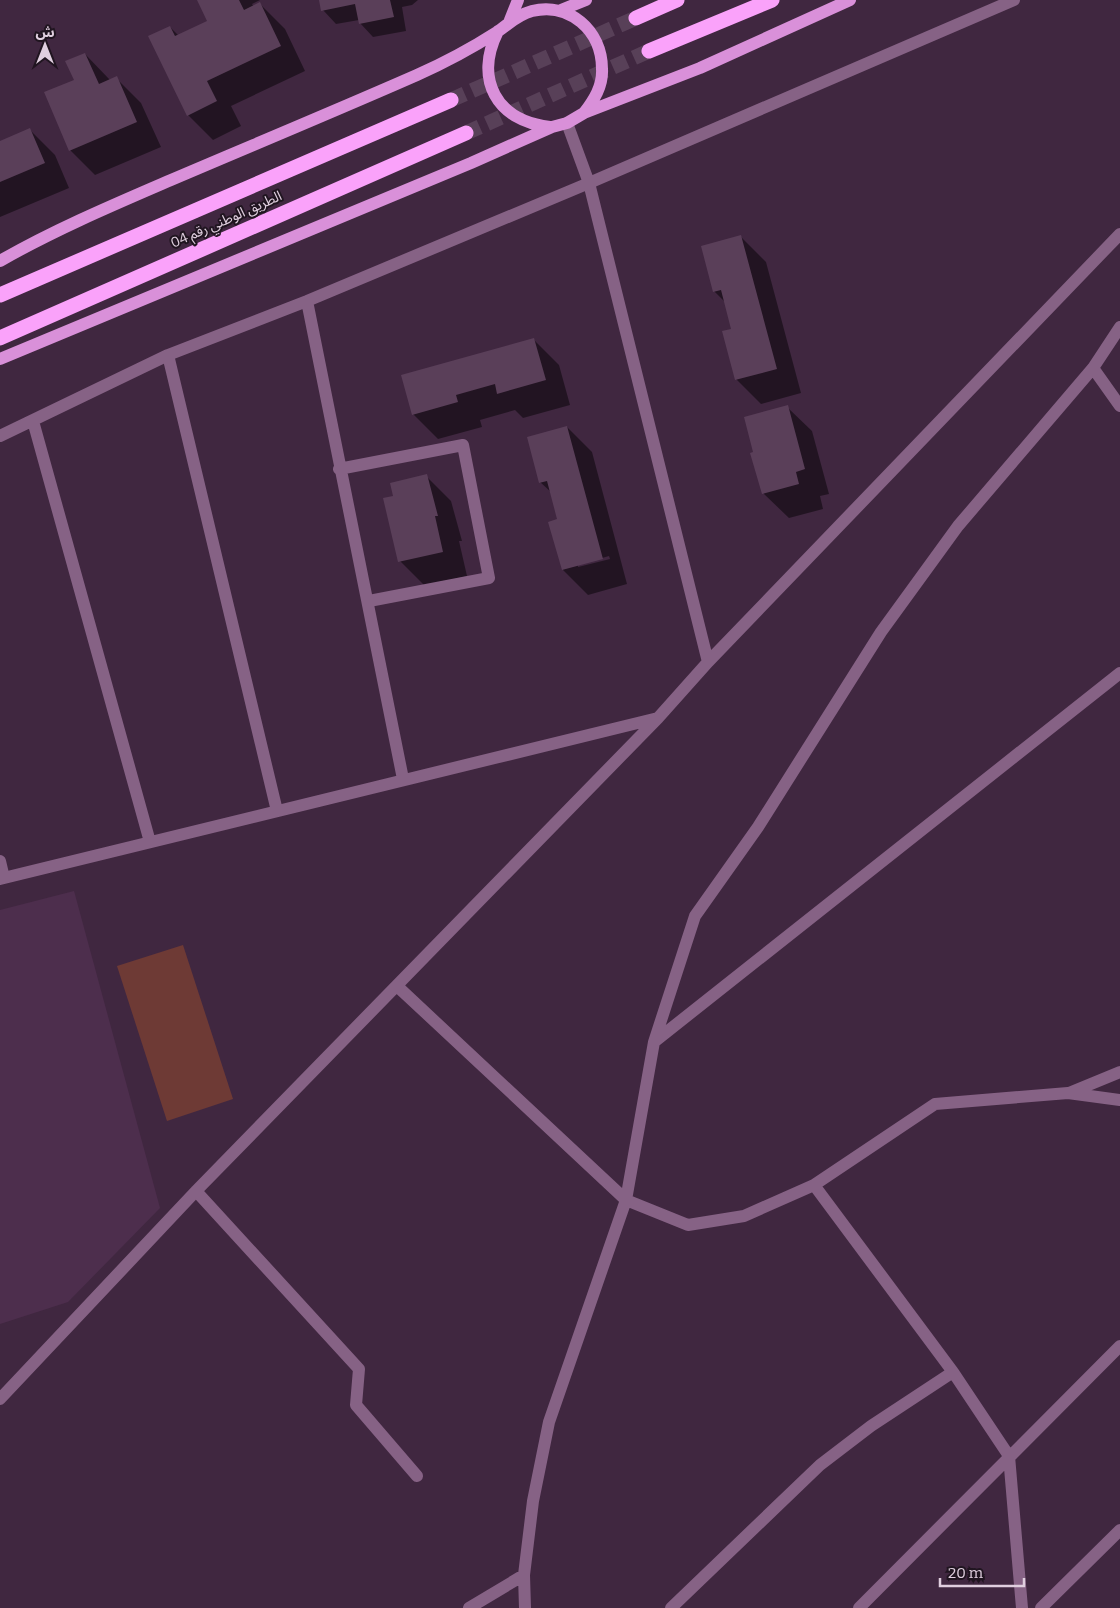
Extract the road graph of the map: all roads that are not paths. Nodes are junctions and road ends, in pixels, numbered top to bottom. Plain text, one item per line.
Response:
1 (518, 0) edge
2 (586, 0) edge
3 (678, 0) edge
4 (772, 0) edge
5 (850, 0) edge
6 (1014, 0) edge
7 (556, 6) edge
8 (636, 18) tunnel mouth
9 (510, 20) junction
10 (498, 31) junction
11 (649, 51) tunnel mouth
12 (451, 100) tunnel mouth
13 (584, 113) junction
14 (567, 123) junction
15 (552, 127) junction
16 (466, 133) tunnel mouth
17 (589, 184) junction
18 (1120, 234) edge
19 (0, 260) edge
20 (0, 295) edge
21 (307, 301) junction
22 (1120, 327) edge
23 (0, 338) edge
24 (168, 355) junction
25 (0, 358) edge
26 (1093, 368) junction
27 (1120, 406) edge
28 (33, 421) junction
29 (0, 436) edge
30 (339, 469) junction
31 (369, 601) junction
32 (708, 662) junction
33 (1120, 672) edge
34 (658, 718) junction
35 (403, 779) junction
36 (277, 810) junction
37 (150, 842) junction
38 (0, 861) edge
39 (2, 879) edge
40 (398, 987) junction
41 (654, 1042) junction
42 (1120, 1072) edge
43 (1068, 1094) junction
44 (1120, 1100) edge
45 (814, 1185) junction
46 (196, 1191) junction
47 (626, 1200) junction
48 (1120, 1346) edge
49 (953, 1372) junction
50 (0, 1399) edge
51 (1009, 1456) junction
52 (416, 1476) dead end
53 (1120, 1530) edge
54 (524, 1575) junction
55 (469, 1608) edge
56 (525, 1608) edge
57 (671, 1608) edge
58 (860, 1608) edge
59 (1022, 1608) edge
60 (1041, 1608) edge

1 - 9 main road
2 - 7 main road
3 - 8 highway
4 - 11 highway
5 - 13 main road
6 - 17 street
7 - 9 main road
7 - 13 main road
9 - 10 main road
10 - 15 main road
10 - 19 main road
12 - 20 highway, الطريق الوطني رقم 04
13 - 14 main road
14 - 15 main road
14 - 17 street
15 - 25 main road
16 - 23 highway, الطريق الوطني رقم 04
17 - 21 street
17 - 32 street
18 - 32 street
21 - 24 street
21 - 30 street
22 - 26 street
24 - 28 street
24 - 36 street
26 - 27 street
26 - 41 street
28 - 29 street
28 - 37 street
30 - 31 street
30 - 31 street
31 - 35 street
32 - 34 street
33 - 41 street
34 - 35 street
34 - 40 street
35 - 36 street
36 - 37 street
37 - 39 street
38 - 39 street
40 - 46 street
40 - 47 street
41 - 47 street
42 - 43 street
43 - 44 street
43 - 45 street
45 - 47 street
45 - 49 street
46 - 50 street
46 - 52 street
47 - 54 street
48 - 51 street
49 - 51 street
49 - 57 street
51 - 58 street
51 - 59 street
53 - 60 street
54 - 55 street
54 - 56 street

